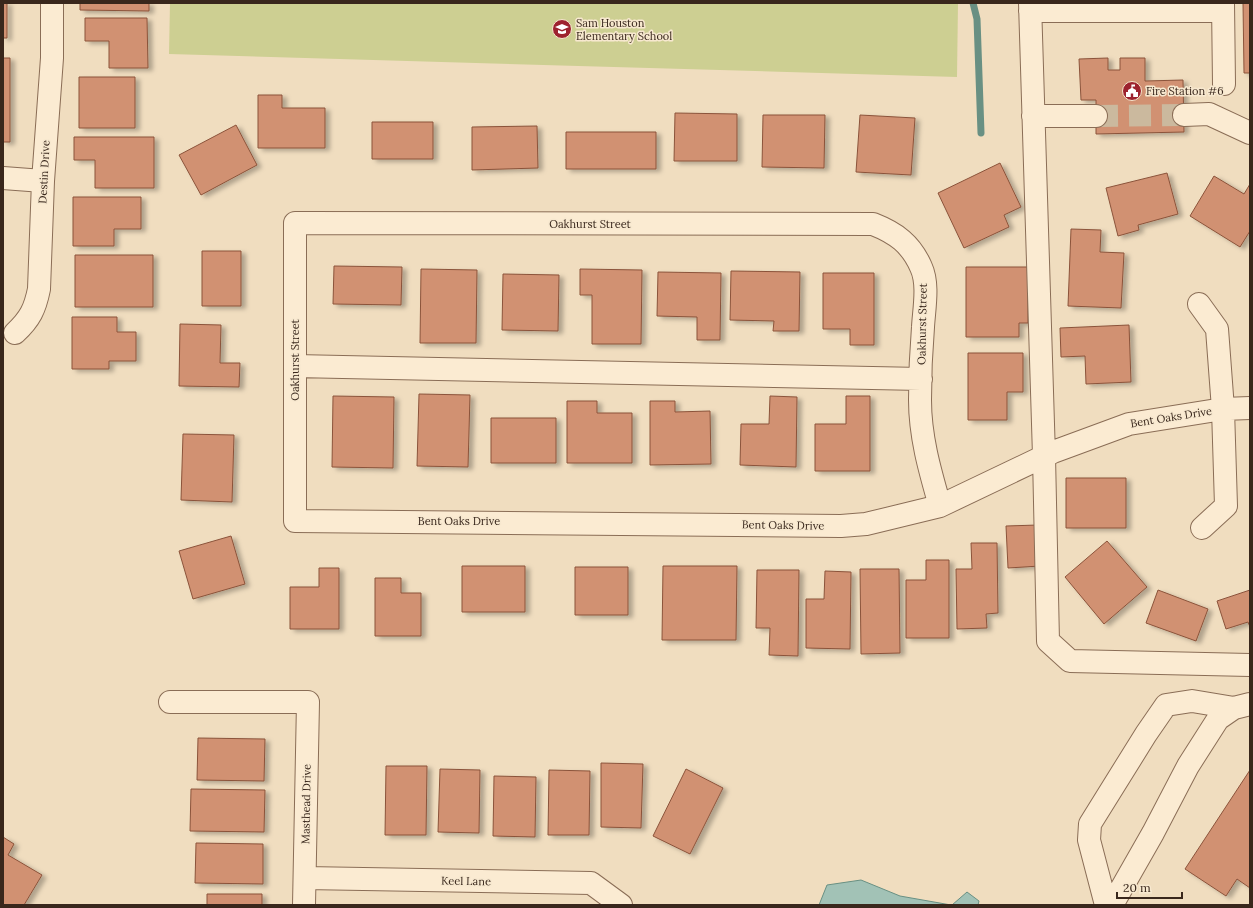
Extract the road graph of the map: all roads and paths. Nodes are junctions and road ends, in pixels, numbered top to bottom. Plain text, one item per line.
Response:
1 (52, 3) edge
2 (1030, 7) edge
3 (1223, 7) edge
4 (1224, 84) dead end
5 (1184, 115) tunnel mouth
6 (1034, 116) junction
7 (1096, 116) tunnel mouth
8 (1250, 133) edge
9 (3, 178) edge
10 (42, 181) junction
11 (1199, 304) dead end
12 (15, 333) dead end
13 (295, 366) junction
14 (921, 379) junction
15 (1250, 408) edge
16 (1223, 409) junction
17 (1044, 456) junction
18 (940, 506) junction
19 (295, 520) joint
20 (1202, 528) dead end
21 (1250, 665) edge
22 (170, 702) dead end
23 (1242, 706) edge
24 (305, 878) junction
25 (304, 905) edge
26 (621, 905) edge
27 (1106, 905) edge
28 (1112, 905) edge

1 - 10 street, Destin Drive
2 - 3 street
2 - 6 street
3 - 4 street
5 - 8 street
6 - 7 street
6 - 17 street
9 - 10 street
10 - 12 street, Destin Drive
11 - 16 street
13 - 14 street
13 - 14 street, Oakhurst Street
13 - 19 street, Oakhurst Street
14 - 18 street, Oakhurst Street
15 - 16 street, Bent Oaks Drive
16 - 17 street, Bent Oaks Drive
16 - 20 street
17 - 18 street, Bent Oaks Drive
17 - 21 street
18 - 19 street, Bent Oaks Drive
22 - 24 street, Masthead Drive
23 - 27 street
23 - 28 street
24 - 25 street, Masthead Drive
24 - 26 street, Keel Lane

